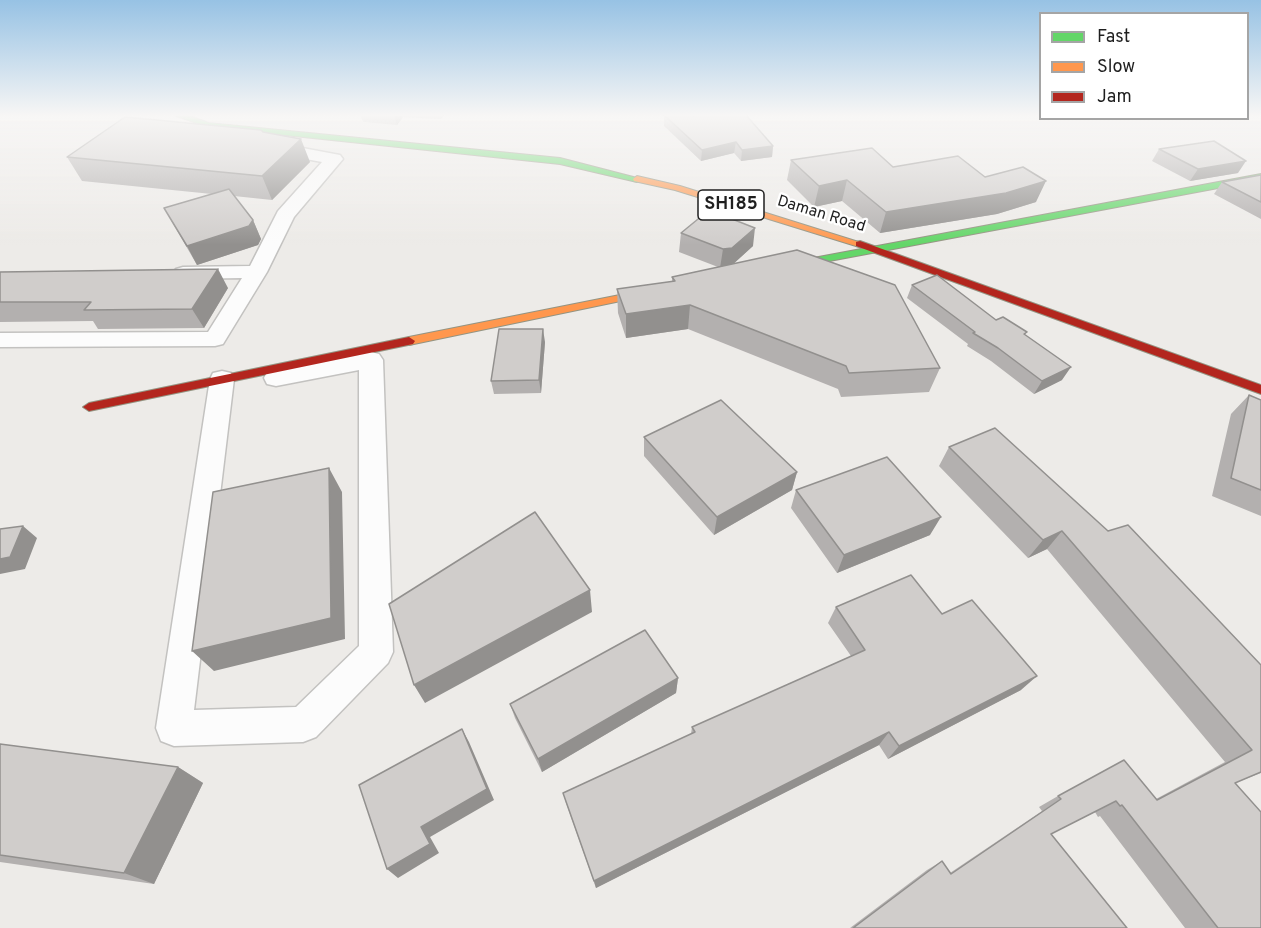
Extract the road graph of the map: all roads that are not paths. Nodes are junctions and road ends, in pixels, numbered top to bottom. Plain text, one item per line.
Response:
1 (330, 158) edge
2 (534, 158) edge
3 (1261, 177) edge
4 (844, 225) dead end
5 (900, 243) junction
6 (873, 248) junction
7 (933, 255) dead end
8 (758, 271) edge
9 (257, 272) junction
10 (164, 273) edge
11 (677, 287) edge
12 (0, 340) edge
13 (266, 369) junction
14 (222, 379) junction
15 (1261, 390) edge
16 (89, 407) dead end

1 - 9 street
2 - 6 main road, Daman Road / SH185
3 - 5 main road
4 - 5 main road
5 - 6 main road
5 - 7 main road
6 - 8 main road
6 - 15 main road, Daman Road / SH185
9 - 10 street
9 - 12 street
11 - 13 main road
13 - 14 main road
13 - 14 street
14 - 16 main road

